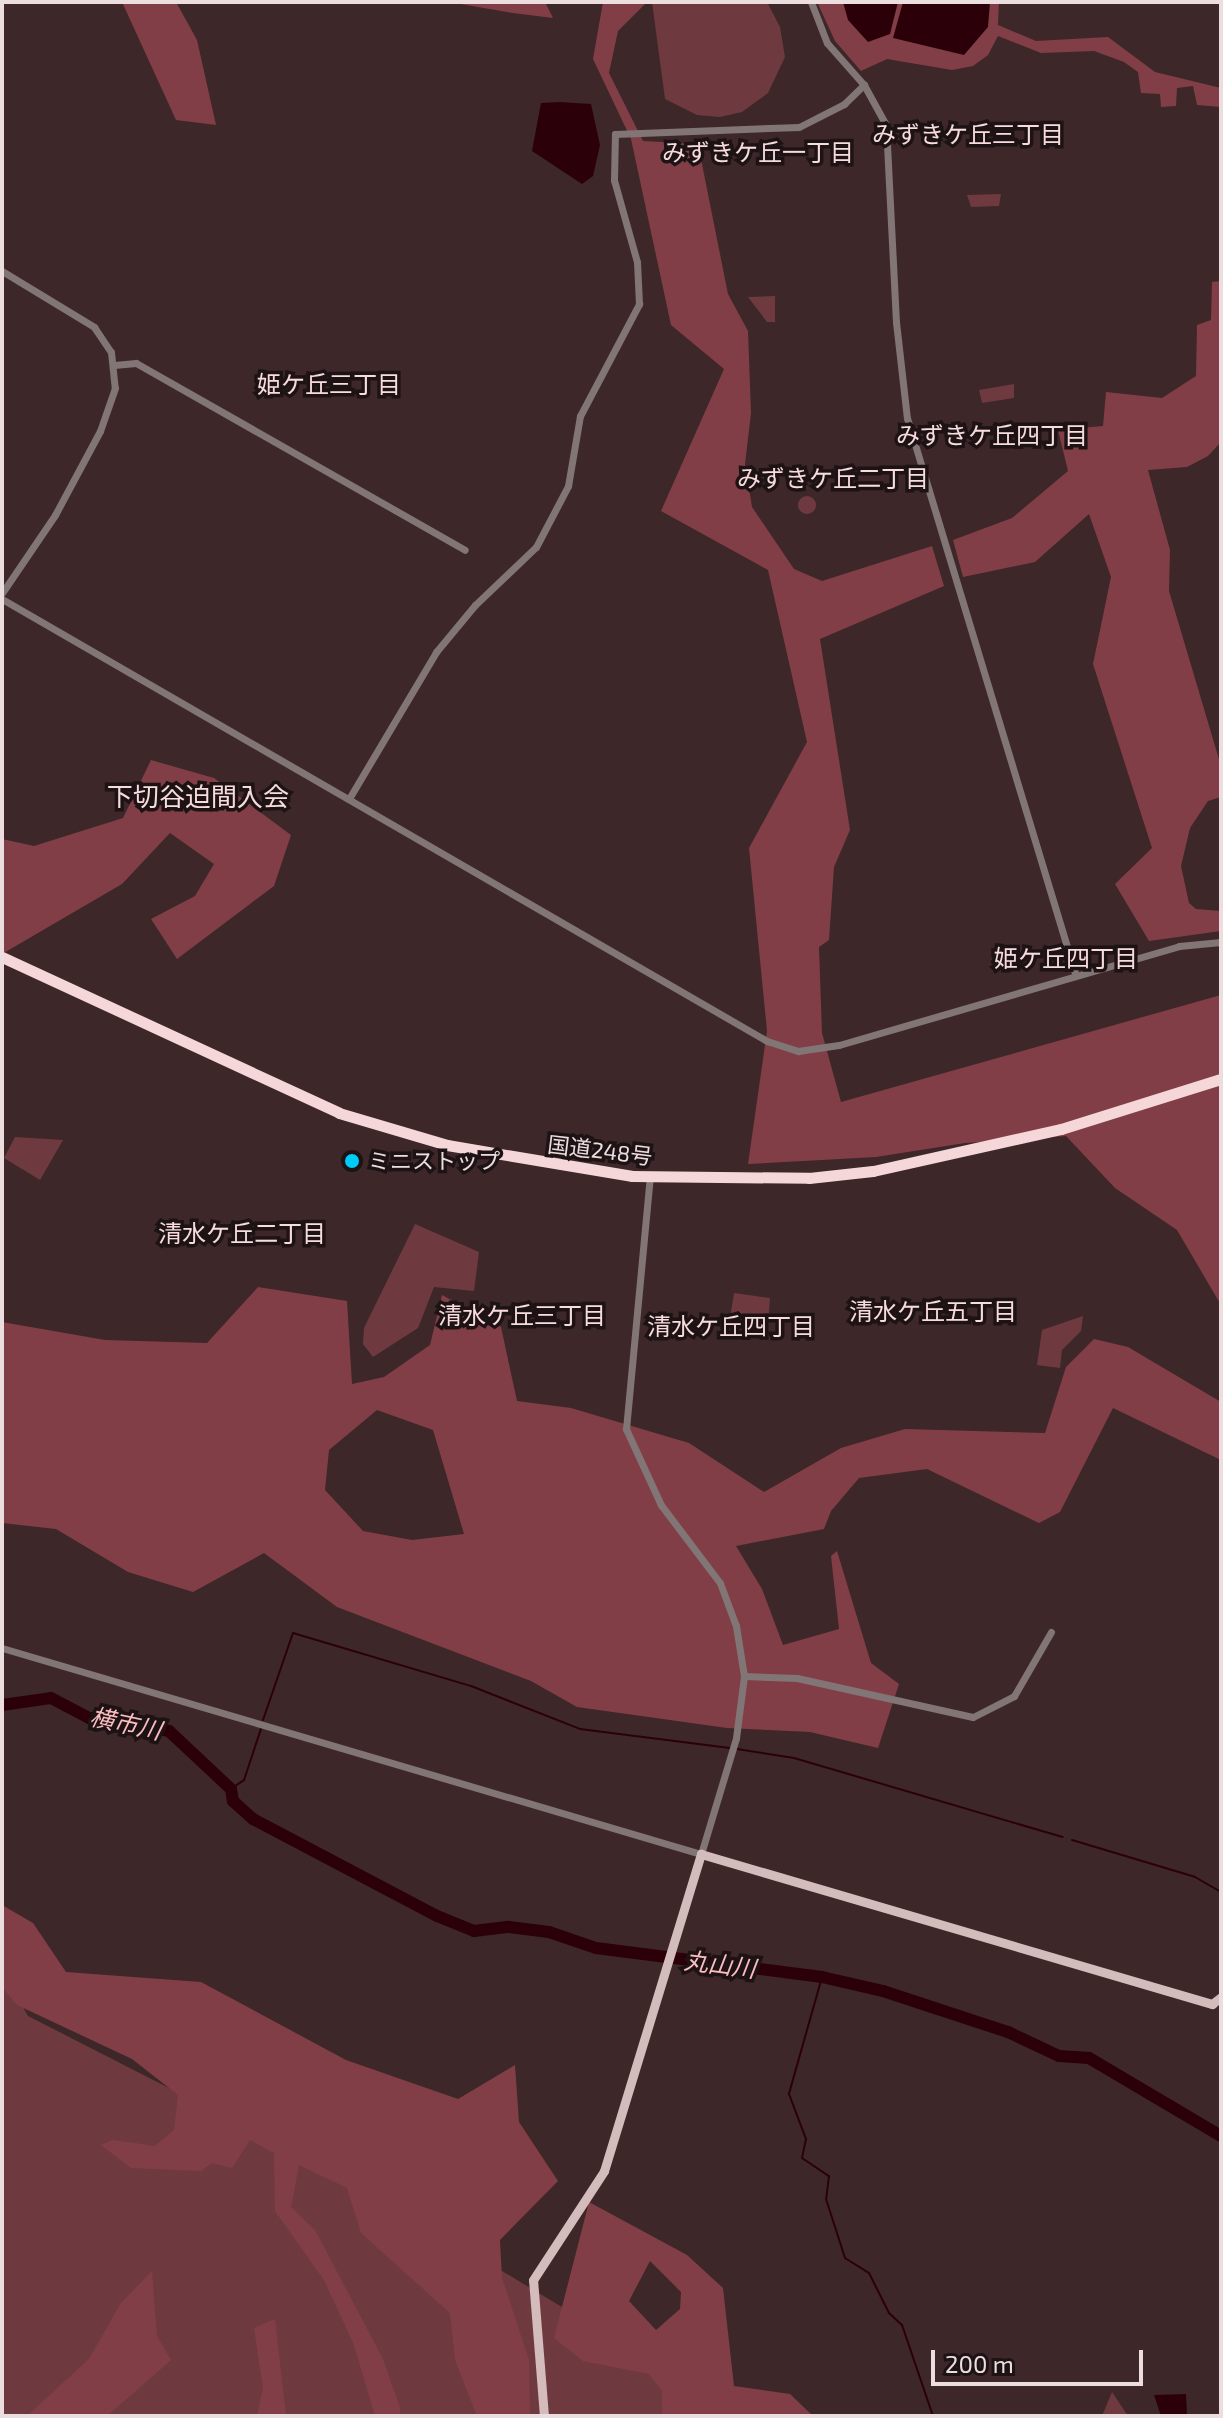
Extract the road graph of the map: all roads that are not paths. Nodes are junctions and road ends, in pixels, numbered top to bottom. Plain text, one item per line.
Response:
1 (811, 2) edge
2 (864, 85) junction
3 (2, 271) edge
4 (114, 365) junction
5 (465, 550) dead end
6 (2, 593) edge
7 (2, 599) edge
8 (350, 797) junction
9 (1221, 942) edge
10 (2, 957) edge
11 (1075, 973) junction
12 (1221, 1079) edge
13 (650, 1177) junction
14 (1051, 1632) dead end
15 (2, 1648) edge
16 (744, 1676) junction
17 (701, 1854) junction
18 (1221, 1997) edge
19 (1216, 2007) edge
20 (544, 2416) edge

1 - 2 street
2 - 8 street
2 - 11 street
3 - 4 street
4 - 5 street
4 - 6 street
7 - 8 street
8 - 11 street
9 - 11 street
10 - 13 highway, 国道248号
12 - 13 highway, 国道248号
13 - 16 street
14 - 16 street
15 - 17 street
16 - 17 street
17 - 19 main road
17 - 20 main road
18 - 19 main road

